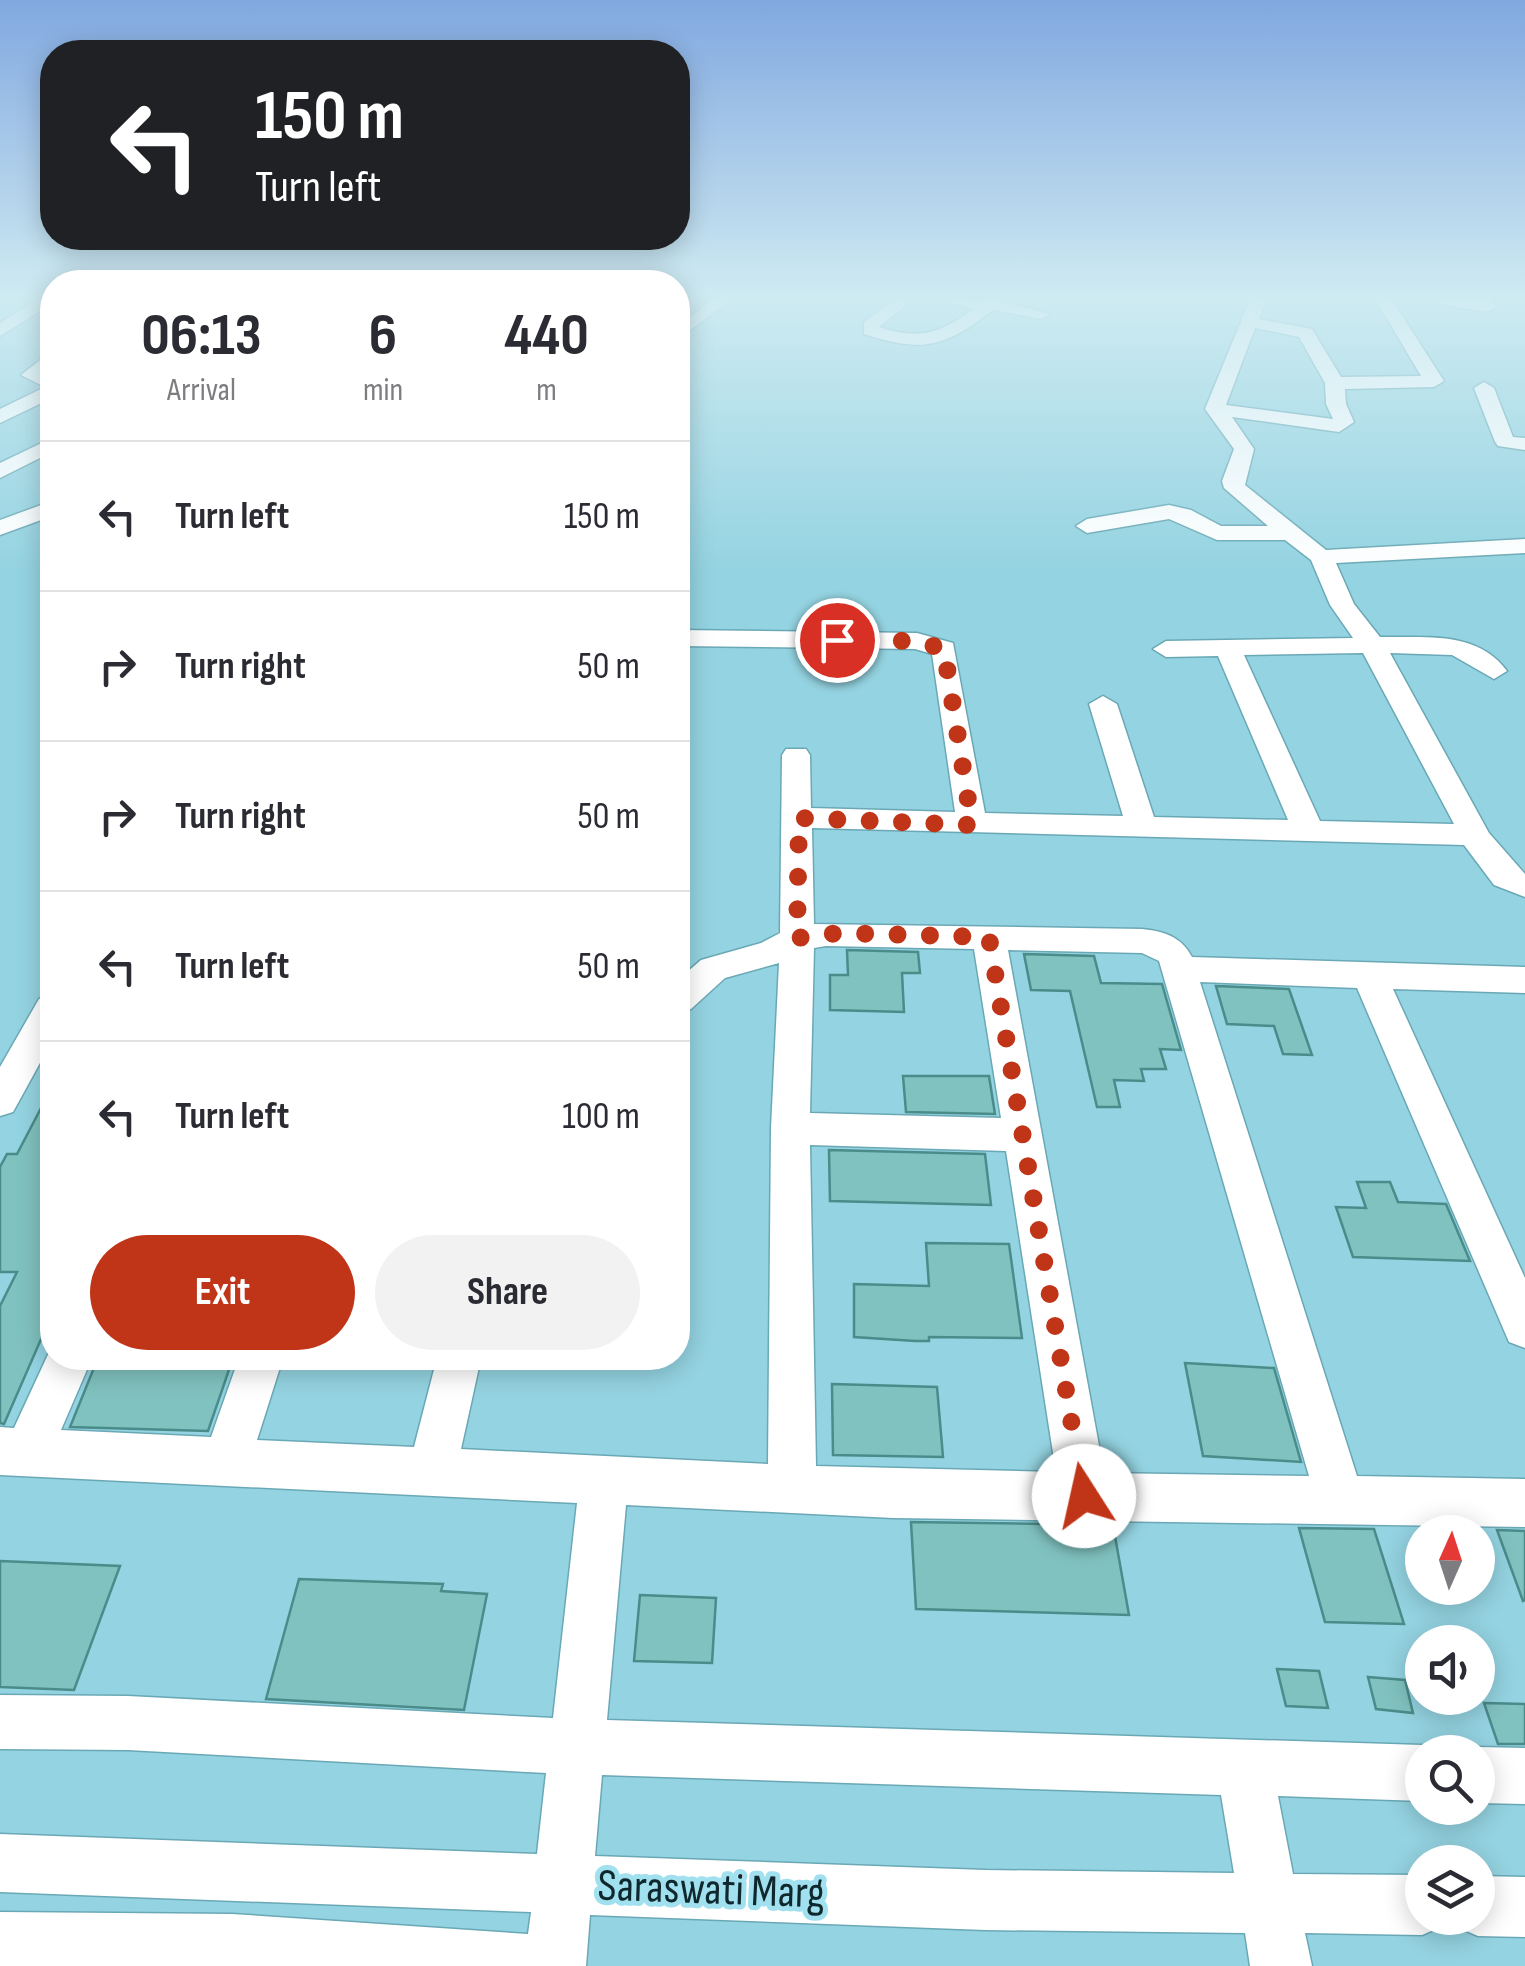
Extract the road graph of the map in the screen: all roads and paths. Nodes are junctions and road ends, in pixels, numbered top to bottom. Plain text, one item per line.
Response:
1 (1484, 388) dead end
2 (1223, 389) edge
3 (1333, 389) edge
4 (40, 398) edge
5 (1215, 409) junction
6 (0, 417) edge
7 (1525, 444) edge
8 (40, 450) edge
9 (0, 472) edge
10 (14, 491) edge
11 (40, 501) edge
12 (40, 510) edge
13 (1087, 526) dead end
14 (0, 528) edge
15 (1292, 534) junction
16 (1525, 546) edge
17 (1321, 557) junction
18 (690, 638) edge
19 (1372, 644) junction
20 (1228, 648) junction
21 (1166, 649) dead end
22 (1494, 671) dead end
23 (1103, 704) dead end
24 (796, 756) dead end
25 (799, 818) junction
26 (972, 825) junction
27 (1142, 829) junction
28 (1310, 832) junction
29 (1476, 837) junction
30 (1525, 886) edge
31 (989, 937) junction
32 (797, 938) junction
33 (1178, 969) junction
34 (1368, 974) junction
35 (1525, 980) edge
36 (690, 989) edge
37 (40, 1030) edge
38 (0, 1102) edge
39 (790, 1128) junction
40 (1020, 1135) junction
41 (1525, 1327) edge
42 (63, 1370) edge
43 (257, 1370) edge
44 (456, 1370) edge
45 (14, 1451) edge
46 (228, 1460) junction
47 (434, 1470) junction
48 (604, 1478) junction
49 (792, 1488) junction
50 (1084, 1496) junction
51 (1340, 1499) junction
52 (1525, 1503) edge
53 (0, 1722) edge
54 (577, 1747) junction
55 (1244, 1768) junction
56 (1405, 1773) edge
57 (1495, 1775) edge
58 (1525, 1776) edge
59 (0, 1863) edge
60 (562, 1886) junction
61 (1269, 1901) junction
62 (1405, 1905) edge
63 (1495, 1906) edge
64 (1525, 1907) edge
65 (0, 1942) edge
66 (551, 1966) edge
67 (1280, 1966) edge

1 - 7 street
2 - 5 street
3 - 5 street
4 - 6 street
5 - 15 street
8 - 9 street
10 - 11 street
12 - 14 street
13 - 15 street
15 - 17 street
16 - 17 street
17 - 19 street
18 - 26 street
19 - 20 street
19 - 22 street
19 - 29 street
20 - 21 street
20 - 28 street
23 - 27 street
24 - 25 street
25 - 26 street
25 - 32 street
26 - 27 street
27 - 28 street
28 - 29 street
29 - 30 street
31 - 32 street
31 - 33 street
31 - 40 street
32 - 36 street
32 - 39 street
33 - 34 street
33 - 51 street
34 - 35 street
34 - 41 street
37 - 38 street
39 - 40 street
39 - 49 street
40 - 50 street
42 - 45 street
43 - 46 street
44 - 47 street
45 - 46 street
46 - 47 street
47 - 48 street
48 - 49 street
48 - 54 street
49 - 50 street
50 - 51 street
51 - 52 street
53 - 54 street
54 - 55 street
54 - 60 street
55 - 56 street
55 - 61 street
57 - 58 street
59 - 60 street, Saraswati Marg
60 - 61 street, Saraswati Marg
60 - 66 street
61 - 62 street, Saraswati Marg
61 - 67 street
63 - 64 street
65 - 66 street

